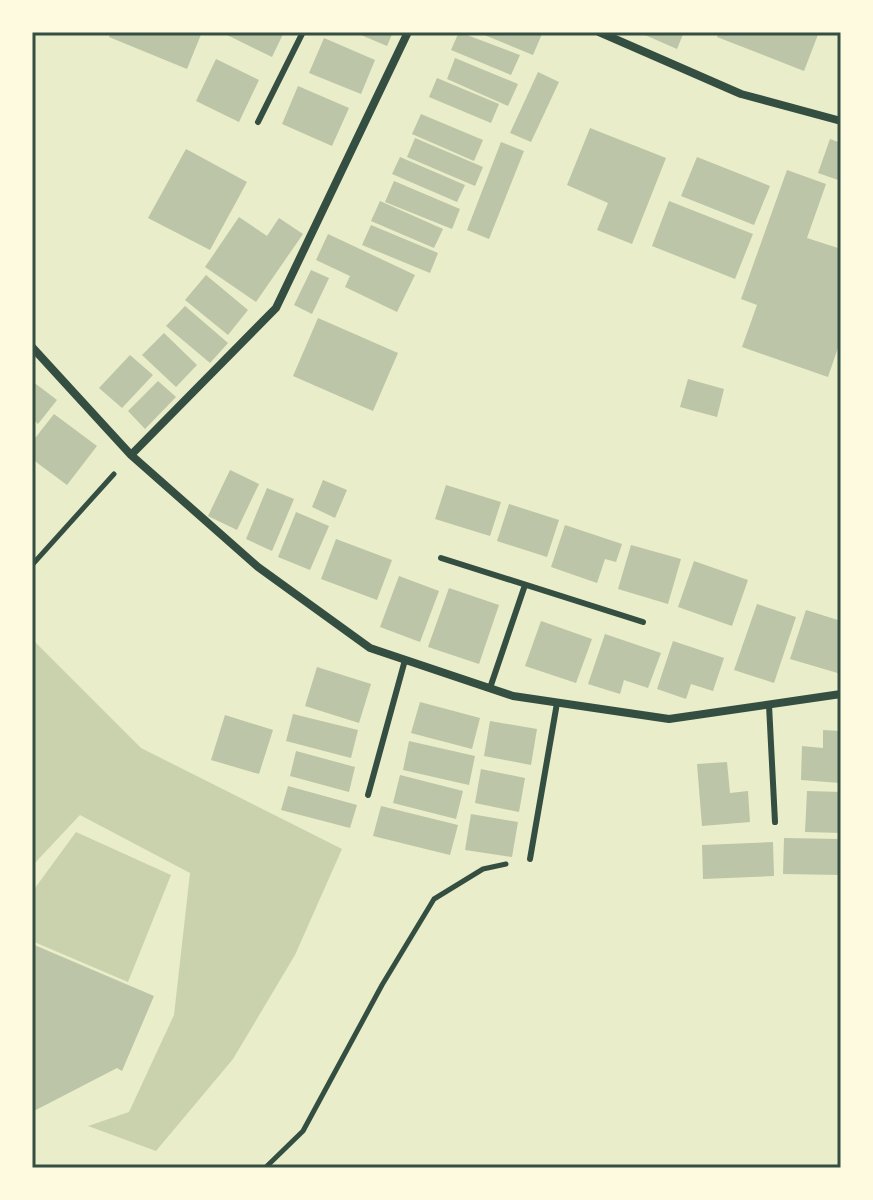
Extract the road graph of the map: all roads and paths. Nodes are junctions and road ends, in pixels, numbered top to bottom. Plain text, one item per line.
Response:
1 (303, 32) edge
2 (408, 32) edge
3 (599, 32) edge
4 (841, 121) edge
5 (258, 122) dead end
6 (32, 347) edge
7 (131, 455) junction
8 (441, 558) dead end
9 (32, 565) edge
10 (525, 585) junction
11 (643, 622) dead end
12 (405, 660) junction
13 (490, 688) junction
14 (841, 694) edge
15 (557, 703) junction
16 (769, 705) junction
17 (368, 795) dead end
18 (775, 822) dead end
19 (530, 859) joint
20 (265, 1168) edge

1 - 5 lane
2 - 7 street
3 - 4 street
6 - 7 street
7 - 9 path
7 - 12 street
8 - 10 lane
10 - 11 lane
10 - 13 lane
12 - 13 street
12 - 17 lane
13 - 15 street
14 - 16 street
15 - 16 street
15 - 19 lane
16 - 18 lane
19 - 20 path

